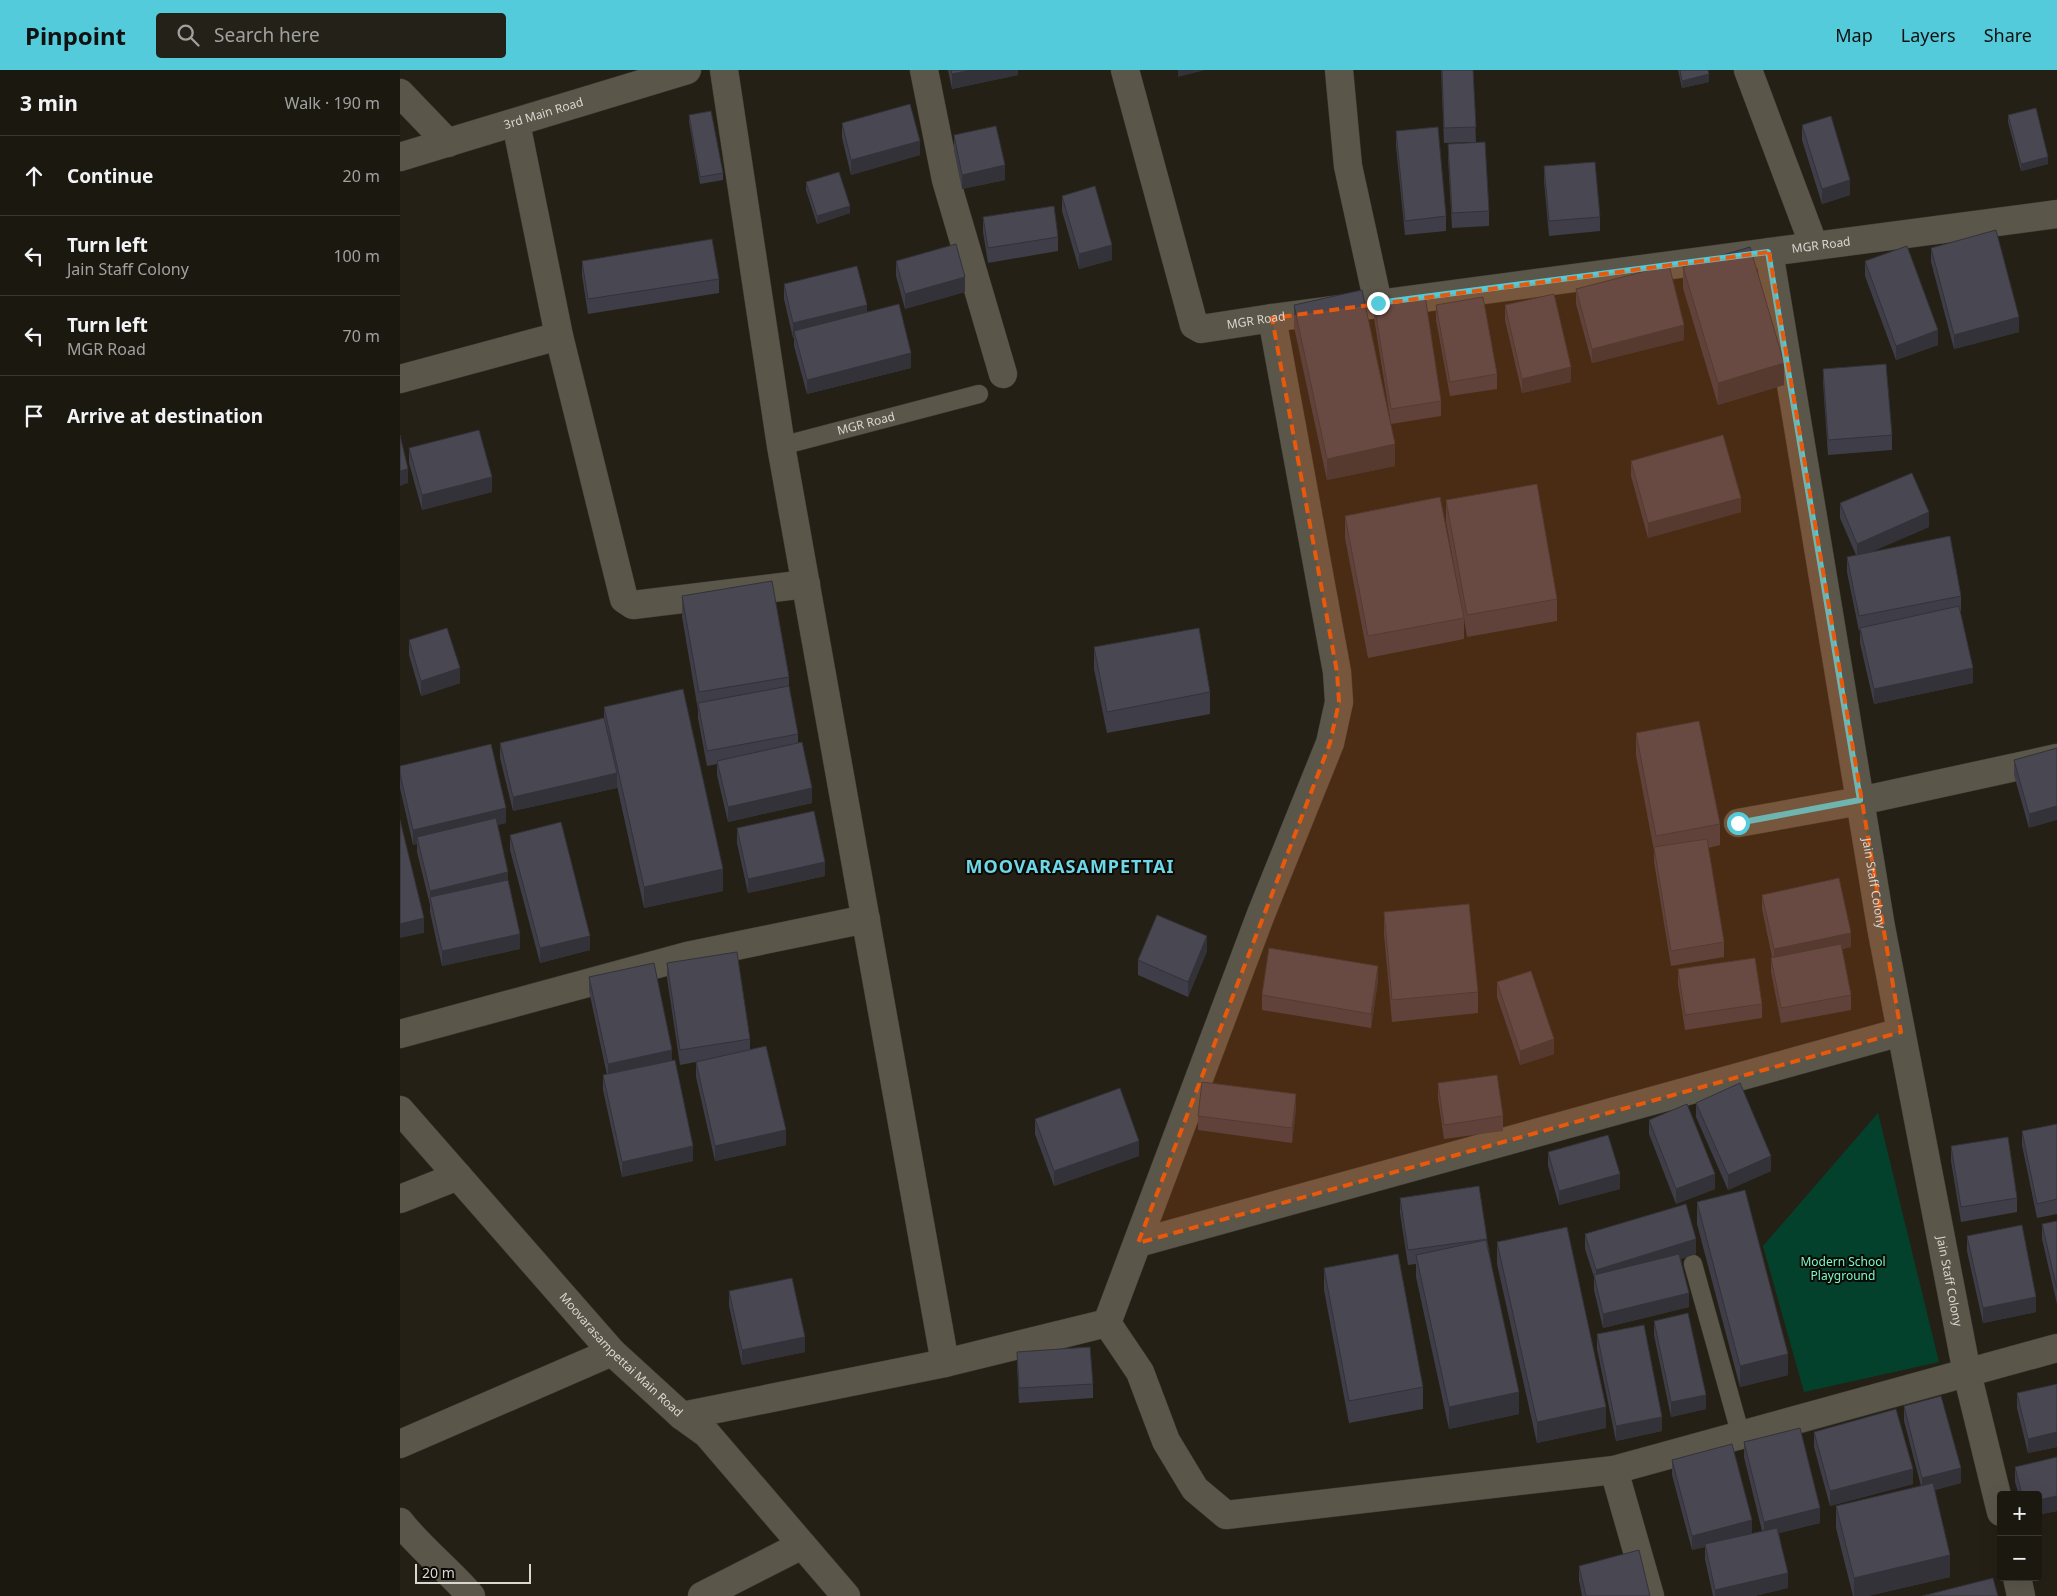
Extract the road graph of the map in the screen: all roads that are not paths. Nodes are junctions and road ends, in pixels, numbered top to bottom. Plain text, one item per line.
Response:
1 (687, 70) edge
2 (724, 70) edge
3 (924, 70) edge
4 (1125, 70) edge
5 (1338, 70) edge
6 (1748, 70) edge
7 (400, 92) edge
8 (516, 123) junction
9 (448, 143) junction
10 (400, 157) edge
11 (2057, 214) edge
12 (1814, 246) junction
13 (1768, 252) junction
14 (1378, 303) junction
15 (1272, 318) junction
16 (559, 336) junction
17 (1003, 374) dead end
18 (400, 378) edge
19 (979, 394) dead end
20 (781, 446) junction
21 (806, 584) junction
22 (2057, 758) edge
23 (1860, 800) junction
24 (1738, 823) dead end
25 (866, 919) junction
26 (1901, 1032) junction
27 (400, 1034) edge
28 (400, 1110) edge
29 (458, 1176) junction
30 (400, 1199) edge
31 (1138, 1243) junction
32 (1693, 1264) dead end
33 (1107, 1323) junction
34 (2057, 1348) edge
35 (612, 1352) junction
36 (945, 1363) junction
37 (1967, 1373) junction
38 (682, 1416) junction
39 (1741, 1436) junction
40 (400, 1444) edge
41 (1614, 1470) junction
42 (1997, 1496) edge
43 (400, 1522) edge
44 (802, 1544) junction
45 (2017, 1581) edge
46 (471, 1596) edge
47 (702, 1596) edge
48 (846, 1596) edge
49 (1650, 1596) edge
50 (2021, 1596) edge

1 - 8 street, 3rd Main Road
2 - 20 street
3 - 17 street
4 - 15 street, MGR Road
5 - 14 street
6 - 12 street
7 - 9 street
8 - 9 street, 3rd Main Road
8 - 16 street
9 - 10 street, 3rd Main Road
11 - 12 street, MGR Road
12 - 13 street, MGR Road
13 - 14 street, MGR Road
13 - 23 street, Jain Staff Colony
14 - 15 street, MGR Road
15 - 31 street
16 - 18 street
16 - 21 street
19 - 20 lane, MGR Road
20 - 21 street
21 - 25 street
22 - 23 street
23 - 24 street
23 - 26 street, Jain Staff Colony
25 - 27 street
25 - 36 street
26 - 31 street
26 - 37 street, Jain Staff Colony
28 - 29 street, Moovarasampettai Main Road
29 - 30 street
29 - 35 street, Moovarasampettai Main Road
31 - 33 street
32 - 39 lane
33 - 36 street
33 - 41 street
34 - 37 street
35 - 38 street, Moovarasampettai Main Road
35 - 40 street
36 - 38 street
37 - 39 street
37 - 42 street, Jain Staff Colony
38 - 44 street, Moovarasampettai Main Road
39 - 41 street
41 - 49 street
43 - 46 street
44 - 47 street
44 - 48 street, Moovarasampettai Main Road
45 - 50 street

